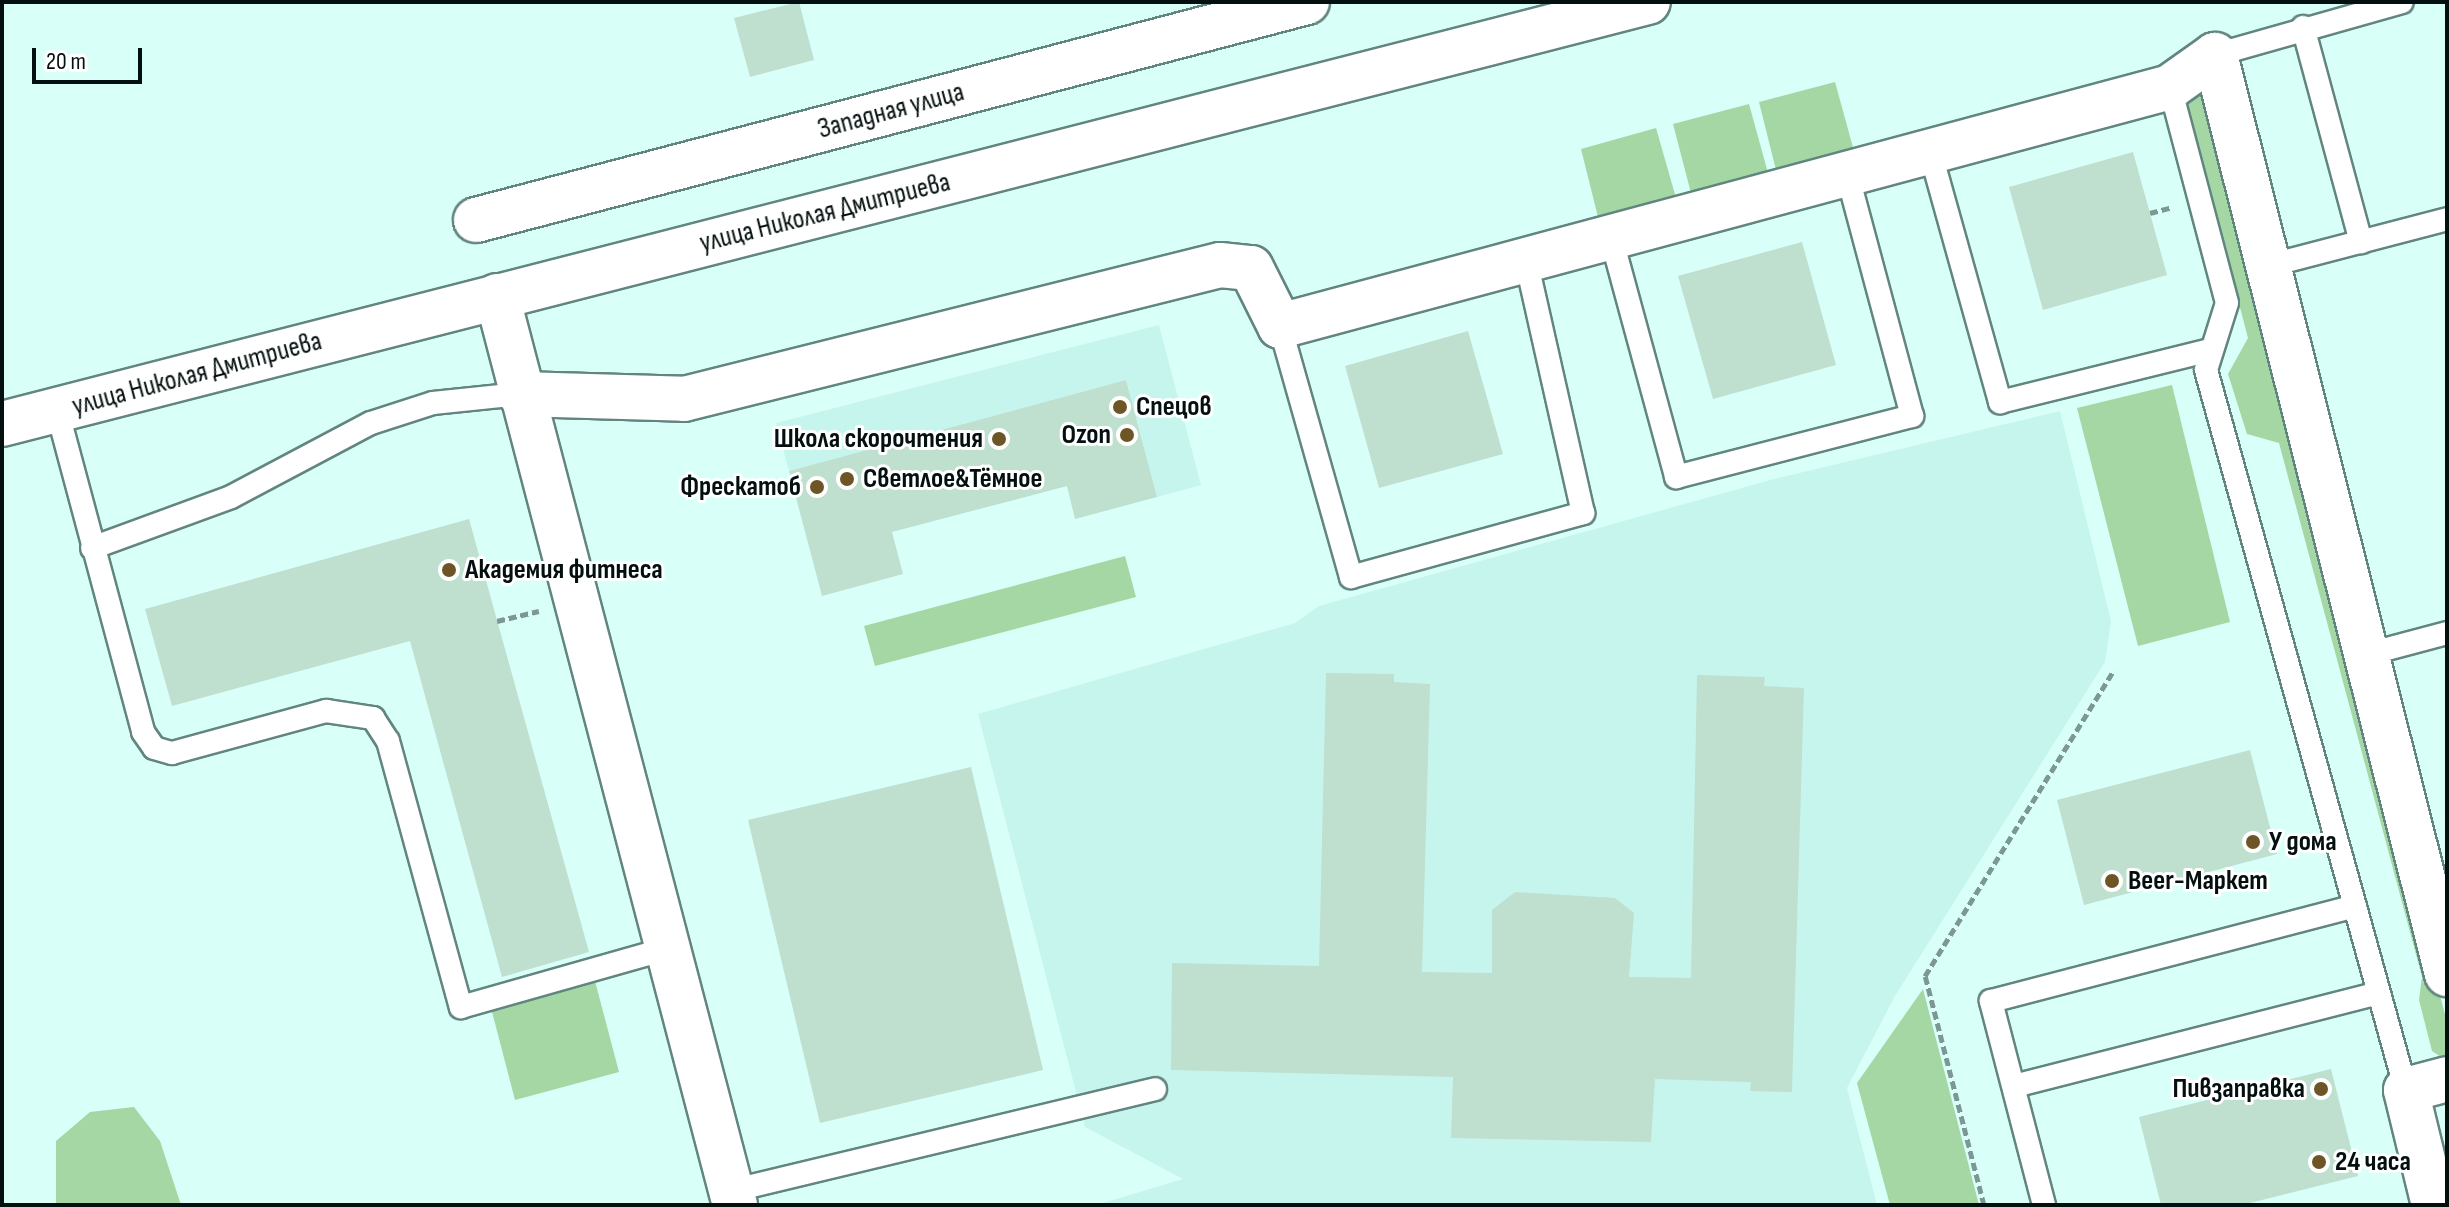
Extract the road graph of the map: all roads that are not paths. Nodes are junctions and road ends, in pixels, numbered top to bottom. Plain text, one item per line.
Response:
1 (1307, 2) edge
2 (1648, 2) edge
3 (2402, 2) edge
4 (2303, 27) junction
5 (2215, 55) junction
6 (2170, 87) junction
7 (1930, 151) junction
8 (1847, 173) junction
9 (2447, 219) edge
10 (476, 220) dead end
11 (1611, 237) junction
12 (2361, 242) junction
13 (1526, 260) junction
14 (2271, 265) junction
15 (497, 296) junction
16 (1280, 326) junction
17 (2213, 339) junction
18 (520, 394) junction
19 (57, 410) junction
20 (2, 424) edge
21 (92, 548) junction
22 (2447, 633) edge
23 (2368, 654) junction
24 (2433, 867) edge
25 (2355, 906) junction
26 (669, 948) junction
27 (2447, 974) edge
28 (2378, 993) junction
29 (2447, 1079) edge
30 (2014, 1086) junction
31 (1155, 1089) dead end
32 (2406, 1090) junction
33 (733, 1198) edge
34 (2044, 1205) edge
35 (2434, 1205) edge

1 - 10 street, Западная улица
2 - 15 street, улица Николая Дмитриева
3 - 4 lane
4 - 5 lane
4 - 12 lane
5 - 6 street
5 - 14 street
6 - 7 street
6 - 17 lane
7 - 8 street
7 - 17 lane
8 - 11 street
8 - 11 lane
9 - 12 lane
11 - 13 street
12 - 14 lane
13 - 16 street
13 - 16 lane
14 - 23 street
15 - 18 street
15 - 19 street, улица Николая Дмитриева
16 - 18 street
17 - 25 lane
18 - 21 lane
18 - 26 street
19 - 20 street, улица Николая Дмитриева
19 - 21 lane
21 - 26 lane
22 - 23 lane
23 - 24 street
24 - 27 street
25 - 28 lane
25 - 30 lane
26 - 33 street
28 - 30 lane
28 - 32 lane
29 - 32 street
30 - 34 lane
31 - 33 lane
32 - 35 street

